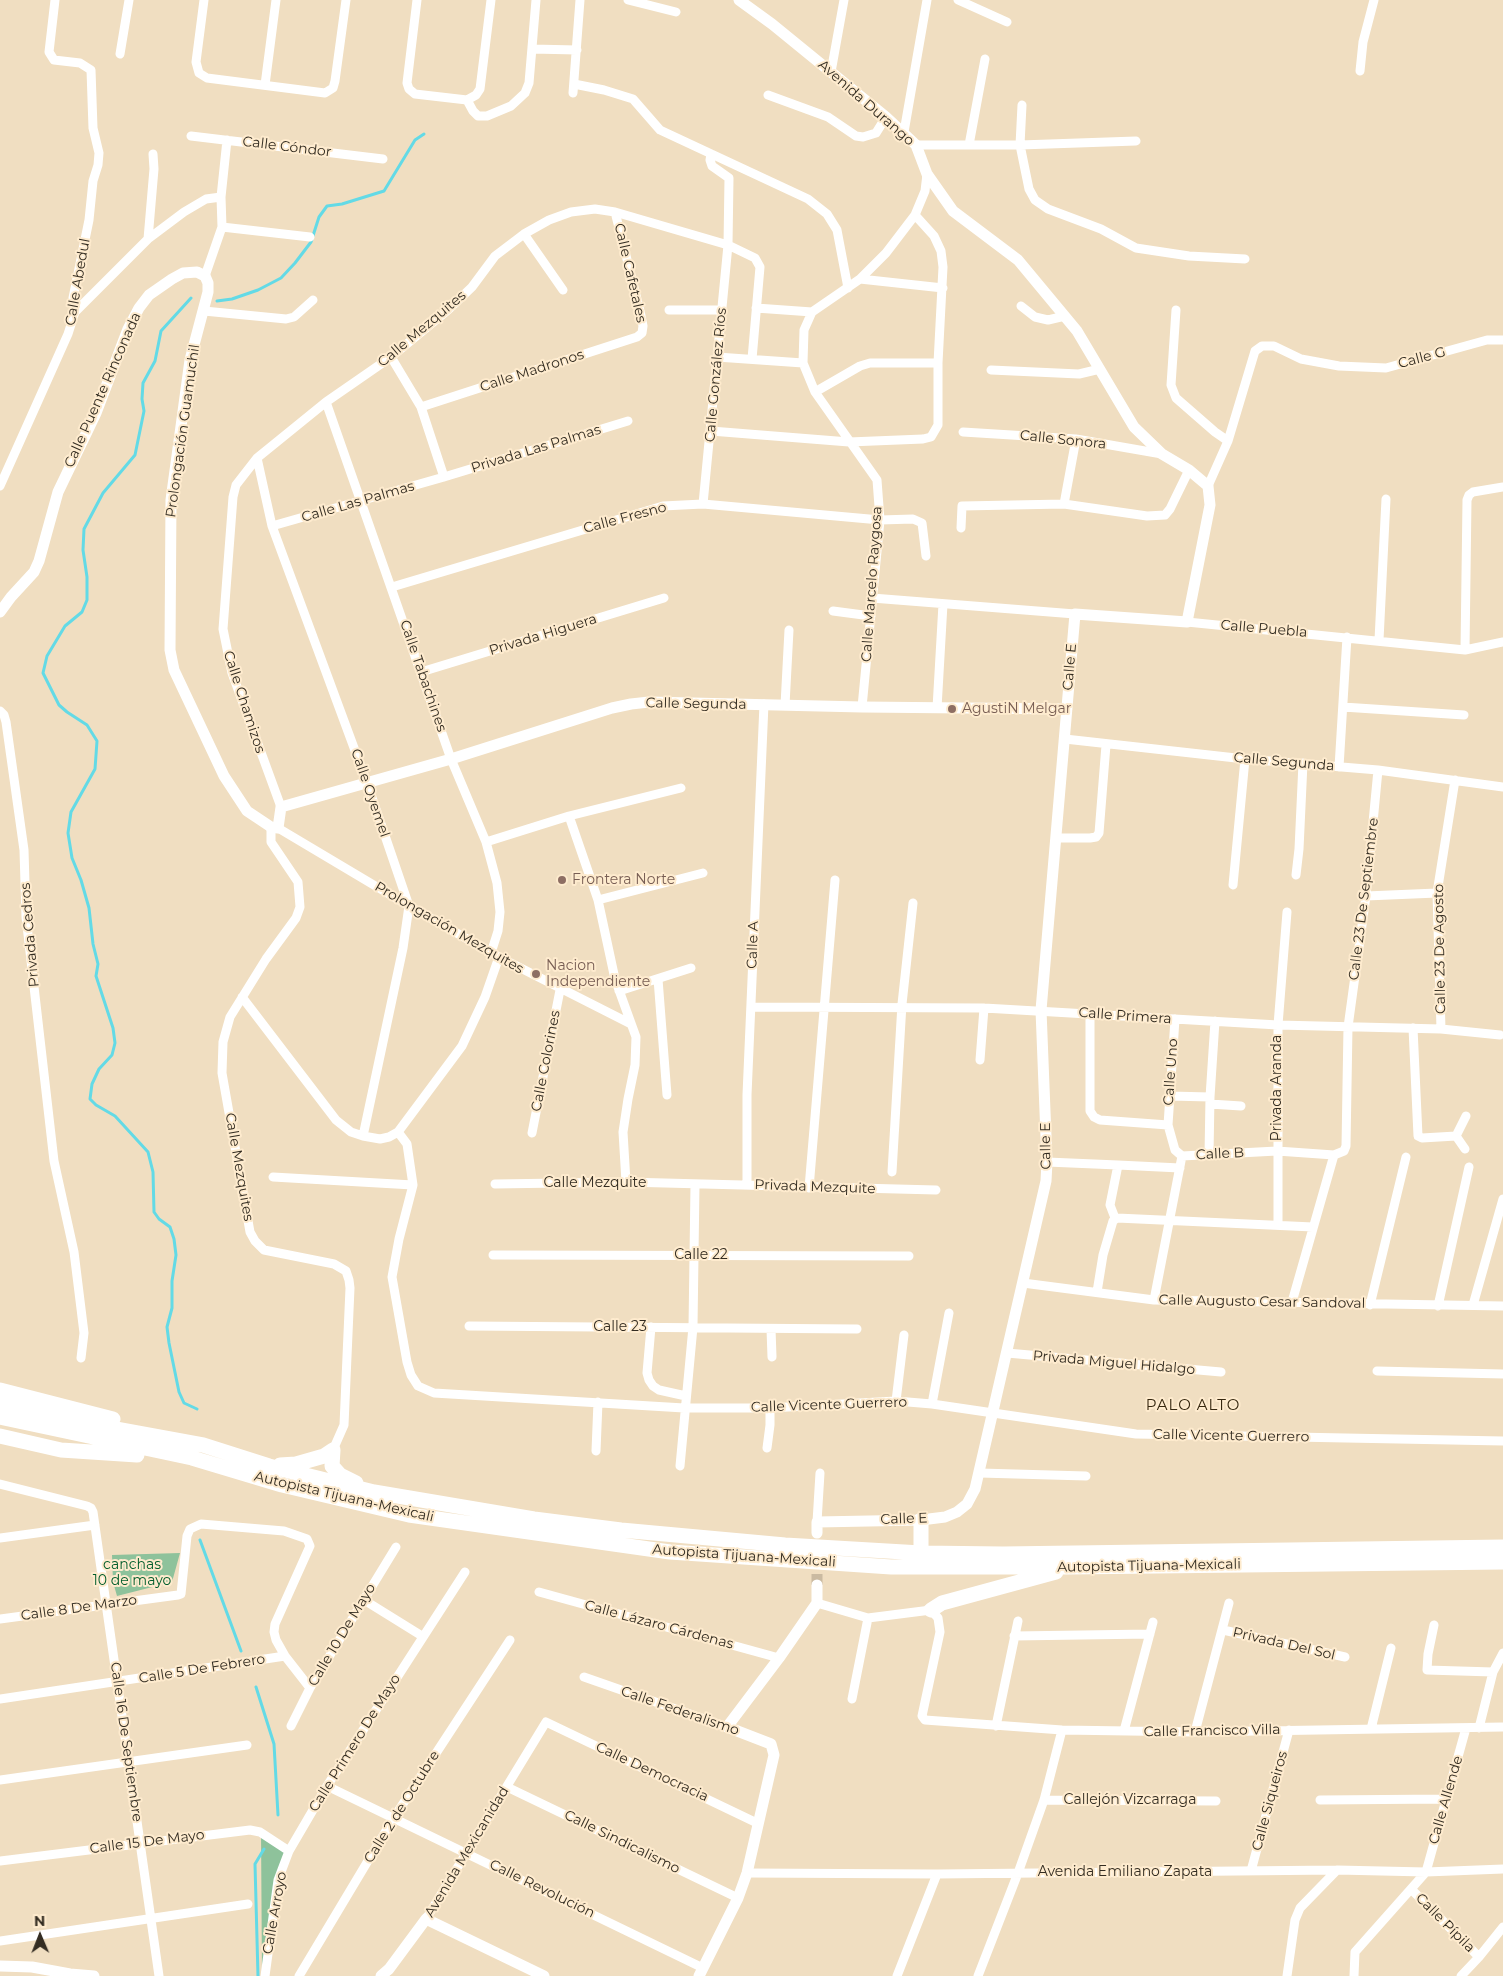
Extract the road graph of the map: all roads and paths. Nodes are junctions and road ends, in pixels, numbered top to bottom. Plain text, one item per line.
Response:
1 (55, 0) edge
2 (129, 0) edge
3 (204, 0) edge
4 (276, 0) edge
5 (346, 0) edge
6 (417, 0) edge
7 (491, 0) edge
8 (536, 0) edge
9 (580, 0) edge
10 (628, 0) edge
11 (739, 0) edge
12 (844, 0) edge
13 (927, 0) edge
14 (958, 0) edge
15 (1374, 0) edge
16 (676, 12) dead end
17 (1007, 22) dead end
18 (532, 48) junction
19 (577, 50) junction
20 (120, 54) dead end
21 (985, 59) dead end
22 (1360, 71) dead end
23 (830, 72) junction
24 (265, 85) junction
25 (768, 95) dead end
26 (471, 97) junction
27 (1022, 105) dead end
28 (886, 117) junction
29 (904, 132) junction
30 (191, 136) dead end
31 (227, 140) junction
32 (1136, 141) dead end
33 (916, 145) junction
34 (968, 145) junction
35 (1020, 146) junction
36 (153, 154) dead end
37 (711, 154) junction
38 (383, 159) dead end
39 (927, 174) junction
40 (221, 197) junction
41 (615, 212) junction
42 (914, 215) junction
43 (222, 228) junction
44 (524, 234) junction
45 (310, 237) dead end
46 (148, 239) junction
47 (728, 245) junction
48 (1245, 259) dead end
49 (205, 276) junction
50 (860, 279) junction
51 (848, 288) junction
52 (942, 288) junction
53 (563, 290) dead end
54 (313, 300) dead end
55 (1021, 306) dead end
56 (756, 308) junction
57 (668, 310) dead end
58 (721, 310) junction
59 (1176, 310) dead end
60 (204, 311) junction
61 (75, 312) junction
62 (812, 312) junction
63 (1065, 316) junction
64 (642, 333) joint
65 (1503, 340) edge
66 (392, 357) junction
67 (717, 357) junction
68 (752, 359) junction
69 (803, 363) junction
70 (938, 363) junction
71 (1100, 369) junction
72 (991, 370) dead end
73 (814, 392) junction
74 (326, 402) junction
75 (421, 406) junction
76 (628, 421) dead end
77 (711, 431) junction
78 (963, 432) dead end
79 (1076, 439) junction
80 (1228, 441) junction
81 (849, 442) junction
82 (1162, 454) junction
83 (257, 458) junction
84 (1189, 470) junction
85 (444, 478) junction
86 (236, 485) joint
87 (0, 486) edge
88 (1208, 486) junction
89 (1503, 487) edge
90 (1386, 499) dead end
91 (360, 501) junction
92 (703, 504) junction
93 (1064, 504) junction
94 (880, 520) junction
95 (272, 526) junction
96 (961, 528) dead end
97 (926, 556) dead end
98 (392, 587) junction
99 (664, 598) dead end
100 (872, 598) junction
101 (943, 604) junction
102 (833, 611) dead end
103 (0, 612) edge
104 (1075, 614) junction
105 (871, 616) junction
106 (1187, 622) junction
107 (789, 630) dead end
108 (1347, 637) junction
109 (1379, 640) junction
110 (1503, 642) edge
111 (1465, 650) junction
112 (421, 672) junction
113 (764, 704) junction
114 (785, 705) junction
115 (862, 707) junction
116 (1343, 707) junction
117 (937, 708) junction
118 (1067, 709) junction
119 (0, 711) edge
120 (1464, 715) dead end
121 (1065, 739) junction
122 (1106, 745) junction
123 (452, 759) junction
124 (1245, 759) junction
125 (1303, 763) junction
126 (1339, 767) junction
127 (1378, 770) junction
128 (1455, 780) junction
129 (367, 782) junction
130 (1503, 787) edge
131 (681, 788) dead end
132 (280, 807) junction
133 (569, 816) junction
134 (274, 827) junction
135 (1056, 838) junction
136 (486, 842) junction
137 (703, 873) dead end
138 (1296, 875) dead end
139 (835, 880) dead end
140 (1234, 885) dead end
141 (1437, 893) junction
142 (1366, 896) junction
143 (598, 900) junction
144 (913, 903) dead end
145 (409, 906) junction
146 (1286, 912) dead end
147 (495, 955) junction
148 (692, 968) dead end
149 (658, 979) junction
150 (560, 990) junction
151 (619, 991) junction
152 (242, 997) junction
153 (902, 1007) junction
154 (751, 1008) junction
155 (824, 1008) junction
156 (984, 1008) junction
157 (1041, 1010) junction
158 (1090, 1014) junction
159 (1175, 1019) junction
160 (1215, 1021) junction
161 (631, 1024) junction
162 (1278, 1025) junction
163 (1348, 1027) junction
164 (1413, 1028) junction
165 (1441, 1029) junction
166 (1502, 1035) edge
167 (980, 1060) dead end
168 (667, 1095) dead end
169 (1170, 1096) junction
170 (1210, 1100) junction
171 (1241, 1106) dead end
172 (1466, 1116) dead end
173 (1168, 1125) junction
174 (398, 1132) junction
175 (532, 1133) dead end
176 (363, 1136) junction
177 (1456, 1136) junction
178 (1465, 1149) dead end
179 (1277, 1151) junction
180 (1209, 1154) junction
181 (1334, 1155) junction
182 (1182, 1156) junction
183 (1406, 1157) dead end
184 (1047, 1162) junction
185 (1118, 1165) junction
186 (1469, 1167) dead end
187 (1180, 1168) junction
188 (892, 1172) dead end
189 (273, 1177) dead end
190 (626, 1182) junction
191 (494, 1184) dead end
192 (695, 1184) junction
193 (413, 1185) junction
194 (747, 1185) junction
195 (809, 1188) junction
196 (936, 1190) dead end
197 (1503, 1199) edge
198 (1115, 1218) junction
199 (1169, 1220) junction
200 (1278, 1225) junction
201 (1313, 1227) junction
202 (493, 1255) dead end
203 (695, 1255) junction
204 (909, 1256) dead end
205 (1023, 1283) junction
206 (1097, 1292) junction
207 (1154, 1300) junction
208 (1292, 1302) junction
209 (1370, 1305) junction
210 (1473, 1305) junction
211 (1438, 1306) junction
212 (1503, 1306) edge
213 (948, 1313) dead end
214 (469, 1326) dead end
215 (651, 1327) junction
216 (693, 1327) junction
217 (771, 1328) junction
218 (858, 1329) dead end
219 (904, 1335) dead end
220 (1007, 1353) junction
221 (772, 1357) dead end
222 (81, 1358) dead end
223 (1377, 1371) dead end
224 (1221, 1372) dead end
225 (1503, 1374) edge
226 (0, 1390) edge
227 (686, 1396) junction
228 (896, 1401) junction
229 (598, 1402) junction
230 (0, 1403) edge
231 (932, 1404) junction
232 (684, 1408) junction
233 (770, 1408) junction
234 (993, 1413) junction
235 (0, 1417) edge
236 (0, 1436) edge
237 (1503, 1441) edge
238 (203, 1445) junction
239 (767, 1448) dead end
240 (334, 1450) junction
241 (596, 1451) dead end
242 (192, 1458) junction
243 (269, 1466) junction
244 (680, 1466) dead end
245 (820, 1473) dead end
246 (980, 1473) junction
247 (1086, 1476) dead end
248 (0, 1484) edge
249 (374, 1492) junction
250 (922, 1520) junction
251 (96, 1525) junction
252 (817, 1527) joint
253 (0, 1538) edge
254 (396, 1546) dead end
255 (1503, 1547) edge
256 (920, 1553) junction
257 (1503, 1562) edge
258 (1069, 1567) junction
259 (465, 1572) dead end
260 (817, 1584) tunnel mouth
261 (539, 1592) dead end
262 (364, 1600) junction
263 (816, 1603) junction
264 (1229, 1603) dead end
265 (107, 1604) junction
266 (934, 1614) junction
267 (868, 1618) junction
268 (0, 1619) edge
269 (1018, 1621) dead end
270 (1153, 1622) dead end
271 (1434, 1625) dead end
272 (1223, 1630) junction
273 (1150, 1634) junction
274 (422, 1636) junction
275 (1014, 1636) junction
276 (510, 1640) dead end
277 (1391, 1648) dead end
278 (1503, 1653) edge
279 (285, 1656) junction
280 (1345, 1657) dead end
281 (779, 1658) junction
282 (1493, 1672) junction
283 (584, 1677) dead end
284 (118, 1682) junction
285 (310, 1688) junction
286 (0, 1699) edge
287 (852, 1699) dead end
288 (546, 1722) joint
289 (291, 1726) dead end
290 (727, 1726) junction
291 (996, 1726) junction
292 (1503, 1727) edge
293 (1466, 1728) junction
294 (1479, 1728) junction
295 (1371, 1729) junction
296 (1062, 1730) junction
297 (1289, 1730) junction
298 (1124, 1731) junction
299 (1195, 1732) junction
300 (247, 1745) dead end
301 (128, 1761) junction
302 (0, 1780) edge
303 (327, 1786) junction
304 (507, 1787) junction
305 (1446, 1799) junction
306 (1044, 1800) junction
307 (1320, 1800) dead end
308 (1216, 1801) dead end
309 (393, 1819) junction
310 (757, 1822) junction
311 (140, 1842) junction
312 (289, 1851) junction
313 (467, 1852) junction
314 (0, 1861) edge
315 (1337, 1870) junction
316 (1503, 1870) edge
317 (1251, 1871) junction
318 (1426, 1872) junction
319 (747, 1873) junction
320 (1018, 1873) junction
321 (937, 1874) junction
322 (1411, 1890) junction
323 (738, 1898) junction
324 (248, 1904) dead end
325 (151, 1919) junction
326 (426, 1919) junction
327 (1503, 1927) edge
328 (0, 1941) edge
329 (1479, 1957) junction
330 (0, 1966) edge
331 (701, 1972) edge
332 (94, 1976) edge
333 (159, 1976) edge
334 (265, 1976) edge
335 (298, 1976) edge
336 (381, 1976) edge
337 (544, 1976) edge
338 (897, 1976) edge
339 (978, 1976) edge
340 (1287, 1976) edge
341 (1354, 1976) edge
342 (1461, 1976) edge

1 - 61 street, Calle Abedul
2 - 20 street
3 - 24 street
4 - 24 street
5 - 24 street
6 - 26 street
7 - 26 street
8 - 18 street
9 - 19 street
10 - 16 street
11 - 23 main road, Avenida Durango
12 - 23 street
13 - 29 street
14 - 17 street
15 - 22 street
18 - 19 street
18 - 26 street
19 - 37 street
21 - 34 street
23 - 28 main road, Avenida Durango
25 - 28 street
27 - 35 street
28 - 29 main road, Avenida Durango
29 - 33 main road, Avenida Durango
30 - 31 street, Calle Cóndor
31 - 38 street, Calle Cóndor
31 - 40 street
32 - 35 street
33 - 34 street
33 - 39 main road, Avenida Durango
34 - 35 street
35 - 48 street
36 - 46 street
37 - 47 street, Calle González Ríos
37 - 51 street
39 - 42 street
39 - 63 main road, Avenida Durango
40 - 43 street
40 - 46 street
41 - 44 street, Calle Mezquites
41 - 47 street, Calle Mezquites
41 - 64 street, Calle Cafetales
42 - 50 street
42 - 52 street
43 - 45 street
43 - 49 street
44 - 53 street
44 - 66 street, Calle Mezquites
46 - 61 street
47 - 56 street, Calle Mezquites
47 - 58 street, Calle González Ríos
49 - 60 main road, Prolongación Guamuchil
49 - 103 main road, Calle Puente Rinconada
50 - 51 street
50 - 52 street
51 - 62 street
52 - 70 street
54 - 60 street
55 - 63 street
56 - 62 street
56 - 68 street
57 - 58 street
58 - 67 street, Calle González Ríos
59 - 80 street
60 - 134 main road, Prolongación Guamuchil
61 - 87 street, Calle Abedul
62 - 69 street
63 - 71 main road, Avenida Durango
64 - 75 street, Calle Madronos
65 - 80 street, Calle G
66 - 74 street, Calle Mezquites
66 - 75 street
67 - 68 street
67 - 77 street, Calle González Ríos
68 - 69 street
69 - 73 street, Calle Marcelo Raygosa
70 - 73 street
70 - 81 street
71 - 72 street
71 - 82 main road, Avenida Durango
73 - 81 street, Calle Marcelo Raygosa
74 - 83 street, Calle Mezquites
74 - 91 street, Calle Tabachines
75 - 85 street
76 - 85 street, Privada Las Palmas
77 - 81 street
77 - 92 street, Calle González Ríos
78 - 79 street, Calle Sonora
79 - 82 street, Calle Sonora
79 - 93 street
80 - 88 street
81 - 94 street, Calle Marcelo Raygosa
82 - 84 main road, Avenida Durango
83 - 86 street, Calle Mezquites
83 - 95 street, Calle Oyemel
84 - 88 main road, Avenida Durango
84 - 93 street
85 - 91 street, Calle Las Palmas
86 - 132 street, Calle Chamizos
88 - 106 main road
89 - 111 street
90 - 109 street
91 - 95 street, Calle Las Palmas
91 - 98 street, Calle Tabachines
92 - 94 street, Calle Fresno
92 - 98 street, Calle Fresno
93 - 96 street
94 - 97 street, Calle Fresno
94 - 100 street, Calle Marcelo Raygosa
95 - 129 street, Calle Oyemel
98 - 112 street, Calle Tabachines
99 - 112 street, Privada Higuera
100 - 101 street, Calle Puebla
100 - 105 street, Calle Marcelo Raygosa
101 - 104 street, Calle Puebla
101 - 117 street
102 - 105 street
104 - 106 main road, Calle Puebla
104 - 118 main road, Calle E
105 - 115 street, Calle Marcelo Raygosa
106 - 108 street, Calle Puebla
107 - 114 street
108 - 109 street, Calle Puebla
108 - 116 street
109 - 111 street, Calle Puebla
110 - 111 street, Calle Puebla
112 - 123 street, Calle Tabachines
113 - 114 main road, Calle Segunda
113 - 123 main road, Calle Segunda
113 - 154 street, Calle A
114 - 115 main road, Calle Segunda
115 - 117 main road, Calle Segunda
116 - 120 street
116 - 126 street
117 - 118 main road, Calle Segunda
118 - 121 main road, Calle E
119 - 222 street, Privada Cedros
121 - 122 street, Calle Segunda
121 - 135 main road, Calle E
122 - 124 street, Calle Segunda
122 - 135 street
123 - 129 main road, Calle Segunda
123 - 136 street, Calle Tabachines
124 - 125 street, Calle Segunda
124 - 140 street
125 - 126 street, Calle Segunda
125 - 138 street
126 - 127 street, Calle Segunda
127 - 128 street, Calle Segunda
127 - 142 street, Calle 23 De Septiembre
128 - 130 street, Calle Segunda
128 - 141 street, Calle 23 De Agosto
129 - 132 main road, Calle Segunda
129 - 145 street, Calle Oyemel
131 - 133 street
132 - 134 main road, Calle Chamizos
133 - 136 street
133 - 143 street
134 - 145 street, Prolongación Mezquites
134 - 152 street, Calle Mezquites
135 - 157 main road, Calle E
136 - 147 street, Calle Tabachines
137 - 143 street
139 - 155 street
141 - 142 street
141 - 165 street, Calle 23 De Agosto
142 - 163 street, Calle 23 De Septiembre
143 - 151 street
144 - 153 street
145 - 147 street, Prolongación Mezquites
145 - 176 street, Calle Oyemel
146 - 162 street, Privada Aranda
147 - 150 street, Prolongación Mezquites
147 - 174 street, Calle Tabachines
148 - 149 street
149 - 151 street
149 - 168 street
150 - 161 street, Prolongación Mezquites
150 - 175 street, Calle Colorines
151 - 161 street
152 - 176 street
152 - 240 street, Calle Mezquites
153 - 155 street, Calle Primera
153 - 156 street, Calle Primera
153 - 188 street
154 - 155 street, Calle Primera
154 - 194 street, Calle A
155 - 195 street
156 - 157 street, Calle Primera
156 - 167 street
157 - 158 street, Calle Primera
157 - 184 main road, Calle E
158 - 159 street, Calle Primera
158 - 173 street
159 - 160 street, Calle Primera
159 - 169 street, Calle Uno
160 - 162 street, Calle Primera
160 - 170 street
161 - 190 street
162 - 163 street, Calle Primera
162 - 179 street, Privada Aranda
163 - 164 street, Calle Primera
163 - 181 street, Calle 23 De Septiembre
164 - 165 street, Calle Primera
164 - 177 street
165 - 166 street, Calle Primera
169 - 170 street
169 - 173 street, Calle Uno
170 - 171 street
170 - 180 street
172 - 177 street
173 - 182 street, Calle B
174 - 176 street
174 - 193 street, Calle Vicente Guerrero
177 - 178 street
179 - 180 street, Calle B
179 - 181 street, Calle B
179 - 200 street, Privada Aranda
180 - 182 street, Calle B
181 - 201 street
182 - 187 street
183 - 209 street
184 - 185 street
184 - 205 main road, Calle E
185 - 187 street
185 - 198 street
186 - 211 street
187 - 199 street
189 - 193 street
190 - 191 street, Calle Mezquite
190 - 192 street, Calle Mezquite
192 - 194 street, Privada Mezquite
192 - 203 street
193 - 229 street, Calle Vicente Guerrero
194 - 195 street, Privada Mezquite
195 - 196 street, Privada Mezquite
197 - 210 street
198 - 199 street
198 - 206 street
199 - 200 street
199 - 207 street
200 - 201 street
201 - 208 street
202 - 203 street, Calle 22
203 - 204 street, Calle 22
203 - 216 street
205 - 206 street, Calle Augusto Cesar Sandoval
205 - 220 main road, Calle E
206 - 207 street, Calle Augusto Cesar Sandoval
207 - 208 street, Calle Augusto Cesar Sandoval
208 - 209 street, Calle Augusto Cesar Sandoval
209 - 211 street, Calle Augusto Cesar Sandoval
210 - 211 street, Calle Augusto Cesar Sandoval
210 - 212 street, Calle Augusto Cesar Sandoval
213 - 231 street
214 - 215 street, Calle 23
215 - 216 street, Calle 23
215 - 227 street
216 - 217 street, Calle 23
216 - 227 street
217 - 218 street, Calle 23
217 - 221 street
219 - 228 street
220 - 224 street, Privada Miguel Hidalgo
220 - 234 main road, Calle E
223 - 225 street
226 - 238 highway
227 - 232 street
228 - 231 street, Calle Vicente Guerrero
228 - 233 street, Calle Vicente Guerrero
229 - 232 street, Calle Vicente Guerrero
229 - 241 street
230 - 238 highway, Autopista Tijuana-Mexicali
231 - 234 street, Calle Vicente Guerrero
232 - 233 street, Calle Vicente Guerrero
232 - 244 street
233 - 239 street
234 - 237 street, Calle Vicente Guerrero
234 - 246 main road, Calle E
235 - 242 highway, Autopista Tijuana-Mexicali
236 - 242 highway
238 - 243 highway, Autopista Tijuana-Mexicali
240 - 243 highway
240 - 249 highway
242 - 258 highway, Autopista Tijuana-Mexicali
243 - 249 highway, Autopista Tijuana-Mexicali
245 - 252 street
246 - 247 street
246 - 250 main road, Calle E
248 - 251 street, Calle 16 De Septiembre
249 - 256 highway, Autopista Tijuana-Mexicali
250 - 252 main road, Calle E
250 - 256 highway
251 - 253 street
251 - 265 street, Calle 16 De Septiembre
254 - 262 street, Calle 10 De Mayo
255 - 256 highway, Autopista Tijuana-Mexicali
257 - 258 highway, Autopista Tijuana-Mexicali
258 - 266 highway
259 - 274 street, Calle Primero De Mayo
260 - 263 main road
261 - 281 street, Calle Lázaro Cárdenas
262 - 274 street
262 - 285 street, Calle 10 De Mayo
263 - 267 street
263 - 281 main road
264 - 272 street
265 - 268 street, Calle 8 De Marzo
265 - 279 street, Calle 8 De Marzo
265 - 284 street, Calle 16 De Septiembre
266 - 267 street
266 - 291 street, Calle Francisco Villa
267 - 287 street
269 - 275 street
270 - 273 street
271 - 282 street
272 - 280 street, Privada Del Sol
272 - 299 street
273 - 275 street
273 - 298 street
274 - 303 street, Calle Primero De Mayo
275 - 291 street
276 - 309 street, Calle 2 de Octubre
277 - 295 street
278 - 282 street
279 - 284 street, Calle 5 De Febrero
279 - 285 street
281 - 290 main road
282 - 294 street
283 - 290 street, Calle Federalismo
284 - 286 street, Calle 5 De Febrero
284 - 301 street, Calle 16 De Septiembre
285 - 289 street, Calle 10 De Mayo
288 - 304 street, Avenida Mexicanidad
288 - 310 street, Calle Democracia
290 - 310 main road, Calle Federalismo
291 - 296 street, Calle Francisco Villa
292 - 294 street, Calle Francisco Villa
293 - 294 street, Calle Francisco Villa
293 - 295 street, Calle Francisco Villa
293 - 305 street, Calle Allende
295 - 297 street, Calle Francisco Villa
296 - 298 street, Calle Francisco Villa
296 - 306 street
297 - 299 street, Calle Francisco Villa
297 - 317 street, Calle Siqueiros
298 - 299 street, Calle Francisco Villa
300 - 301 street
301 - 302 street
301 - 311 street, Calle 16 De Septiembre
303 - 309 street, Calle Revolución
303 - 312 street, Calle Primero De Mayo
304 - 313 street, Avenida Mexicanidad
304 - 323 street, Calle Sindicalismo
305 - 307 street
305 - 318 street, Calle Allende
306 - 308 street, Callejón Vizcarraga
306 - 320 street
309 - 313 street, Calle Revolución
309 - 335 street, Calle 2 de Octubre
310 - 319 main road
311 - 312 street, Calle 15 De Mayo
311 - 314 street, Calle 15 De Mayo
311 - 325 street, Calle 16 De Septiembre
312 - 334 street, Calle Arroyo
313 - 326 street, Avenida Mexicanidad
313 - 331 street, Calle Revolución
315 - 317 street, Avenida Emiliano Zapata
315 - 318 street, Avenida Emiliano Zapata
315 - 340 street
316 - 318 street, Avenida Emiliano Zapata
317 - 320 street, Avenida Emiliano Zapata
318 - 322 street
319 - 321 street, Avenida Emiliano Zapata
319 - 323 main road
320 - 321 street, Avenida Emiliano Zapata
320 - 339 street
321 - 338 street
322 - 329 street, Calle Pípila
322 - 341 street
323 - 331 main road
324 - 325 street
325 - 328 street
325 - 333 street, Calle 16 De Septiembre
326 - 336 main road, Avenida Mexicanidad
326 - 337 main road
327 - 329 street
329 - 342 street
330 - 332 main road

